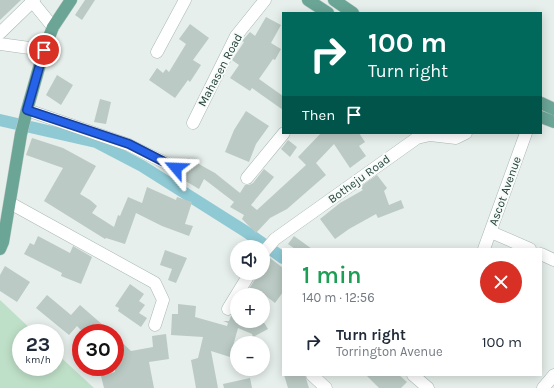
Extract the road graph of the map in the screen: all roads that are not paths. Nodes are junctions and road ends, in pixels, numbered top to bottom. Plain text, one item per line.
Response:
1 (71, 0) edge
2 (184, 0) edge
3 (265, 0) edge
4 (308, 0) edge
5 (334, 0) edge
6 (33, 1) edge
7 (326, 12) edge
8 (352, 12) edge
9 (52, 27) junction
10 (0, 33) edge
11 (0, 44) edge
12 (44, 50) junction
13 (157, 52) dead end
14 (542, 103) edge
15 (554, 109) edge
16 (27, 110) junction
17 (193, 123) dead end
18 (283, 134) edge
19 (464, 134) edge
20 (526, 134) edge
21 (176, 168) dead end
22 (246, 178) dead end
23 (10, 203) junction
24 (491, 232) junction
25 (1, 244) edge
26 (270, 245) edge
27 (484, 248) edge
28 (528, 248) edge
29 (542, 254) edge
30 (554, 260) edge
31 (246, 280) edge
32 (228, 309) dead end
33 (155, 325) dead end
34 (554, 375) edge
35 (313, 376) edge
36 (414, 376) edge
37 (326, 388) edge
38 (428, 388) edge
39 (543, 388) edge

1 - 9 main road
2 - 13 street
3 - 17 street, Mahasen Road
4 - 7 main road
5 - 8 main road
6 - 9 street
6 - 10 street
9 - 12 main road
11 - 12 street
12 - 16 main road
14 - 15 main road
16 - 21 street
16 - 23 main road
18 - 22 street
19 - 26 street, Botheju Road
20 - 24 street, Ascot Avenue
23 - 25 main road
23 - 33 street
24 - 27 street, Ascot Avenue
24 - 28 street
29 - 30 street
31 - 32 street
34 - 39 street
35 - 37 street
36 - 38 street

